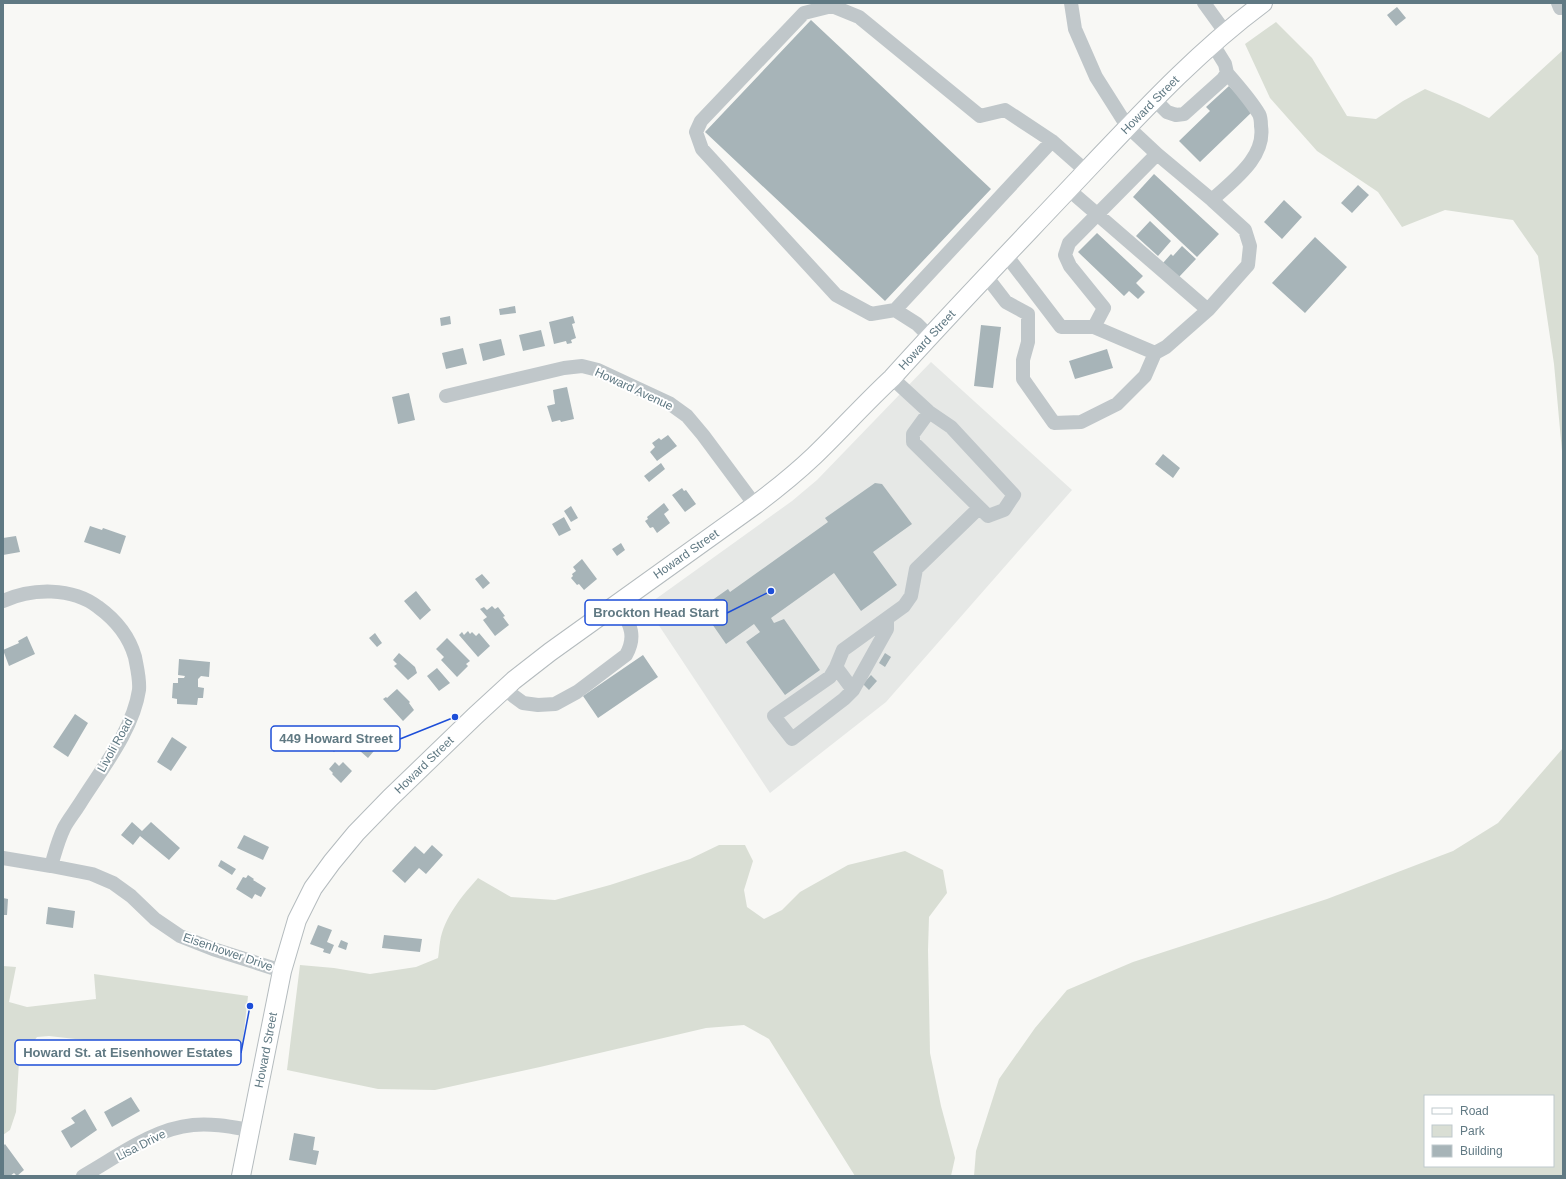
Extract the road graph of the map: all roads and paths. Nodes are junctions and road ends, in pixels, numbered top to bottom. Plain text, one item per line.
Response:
1 (1071, 3) edge
2 (1204, 3) edge
3 (1263, 3) edge
4 (1219, 38) junction
5 (1227, 73) junction
6 (1154, 99) junction
7 (1127, 126) junction
8 (1052, 141) junction
9 (1157, 154) junction
10 (1086, 171) junction
11 (1068, 189) junction
12 (1212, 200) junction
13 (1097, 214) junction
14 (1006, 255) junction
15 (986, 276) junction
16 (895, 310) junction
17 (1208, 310) junction
18 (1094, 327) junction
19 (929, 336) junction
20 (1155, 353) junction
21 (892, 378) junction
22 (446, 396) dead end
23 (929, 412) junction
24 (755, 505) junction
25 (979, 508) junction
26 (3, 601) edge
27 (618, 602) junction
28 (887, 619) junction
29 (836, 667) junction
30 (504, 689) junction
31 (853, 690) junction
32 (3, 858) edge
33 (51, 866) junction
34 (282, 971) junction
35 (250, 1130) junction
36 (83, 1176) edge
37 (241, 1176) edge

1 - 7 street
2 - 4 street
3 - 4 main road, Howard Street
4 - 5 street
4 - 6 main road, Howard Street
5 - 6 street
5 - 12 street
6 - 7 main road, Howard Street
7 - 9 street
7 - 10 main road, Howard Street
8 - 10 street
8 - 16 street
8 - 16 street
9 - 12 street
9 - 13 street
10 - 11 main road, Howard Street
11 - 13 street
11 - 14 main road, Howard Street
12 - 17 street
13 - 17 street
13 - 18 street
14 - 15 main road, Howard Street
14 - 18 street
15 - 19 main road, Howard Street
15 - 20 street
16 - 19 street
17 - 20 street
18 - 20 street
19 - 21 main road, Howard Street
21 - 23 street
21 - 24 main road, Howard Street
22 - 24 street, Howard Avenue
23 - 25 street
23 - 25 street
24 - 27 main road, Howard Street
25 - 28 street
26 - 33 street, Livoli Road
27 - 30 main road, Howard Street
27 - 30 street
28 - 29 street
28 - 31 street
29 - 31 street
29 - 31 street
30 - 34 main road, Howard Street
32 - 33 street, Eisenhower Drive
33 - 34 street, Eisenhower Drive
34 - 35 main road, Howard Street
35 - 36 street, Lisa Drive
35 - 37 main road, Howard Street

